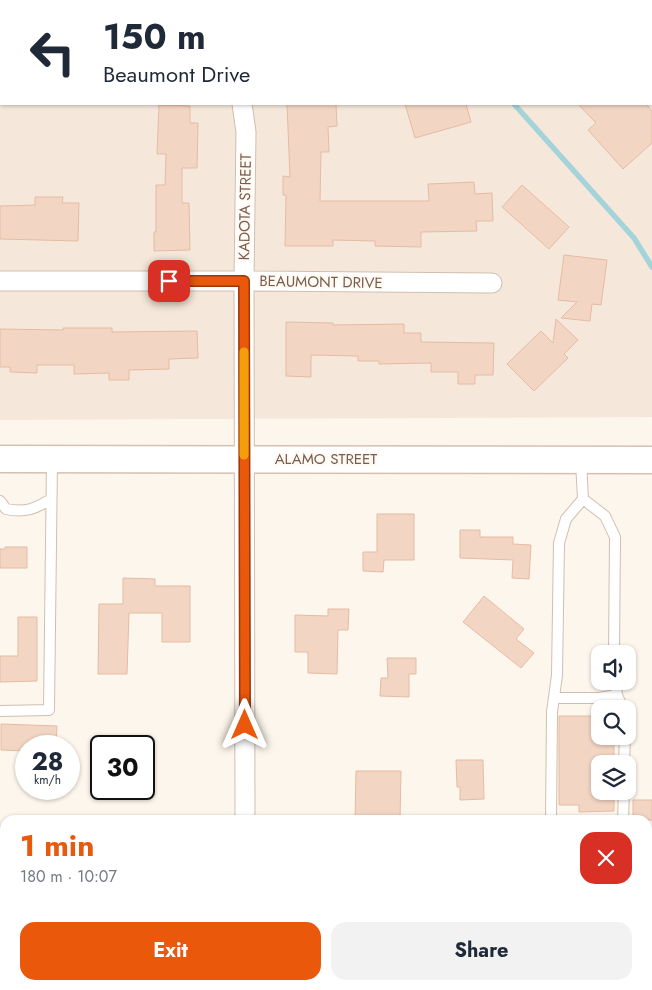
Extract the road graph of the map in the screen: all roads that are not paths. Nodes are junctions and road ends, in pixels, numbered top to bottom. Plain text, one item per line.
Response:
1 (242, 105) edge
2 (0, 281) edge
3 (244, 281) junction
4 (492, 283) dead end
5 (0, 459) edge
6 (52, 459) junction
7 (244, 459) junction
8 (581, 460) junction
9 (652, 460) edge
10 (51, 499) junction
11 (583, 499) junction
12 (0, 501) edge
13 (614, 645) edge
14 (616, 690) edge
15 (617, 695) junction
16 (555, 698) junction
17 (619, 700) edge
18 (0, 711) edge
19 (624, 800) edge
20 (245, 815) edge
21 (551, 815) edge
22 (623, 815) edge

1 - 3 street, KADOTA STREET
2 - 3 street, BEAUMONT DRIVE
3 - 4 street, BEAUMONT DRIVE
3 - 7 street, KADOTA STREET
5 - 6 main road, ALAMO STREET
6 - 7 main road, ALAMO STREET
6 - 10 lane
7 - 8 main road, ALAMO STREET
7 - 20 street, KADOTA STREET
8 - 9 main road, ALAMO STREET
8 - 11 lane
10 - 12 lane
10 - 18 lane
11 - 13 lane
11 - 16 lane
14 - 15 lane
15 - 16 lane
15 - 17 lane
16 - 21 lane
19 - 22 lane

